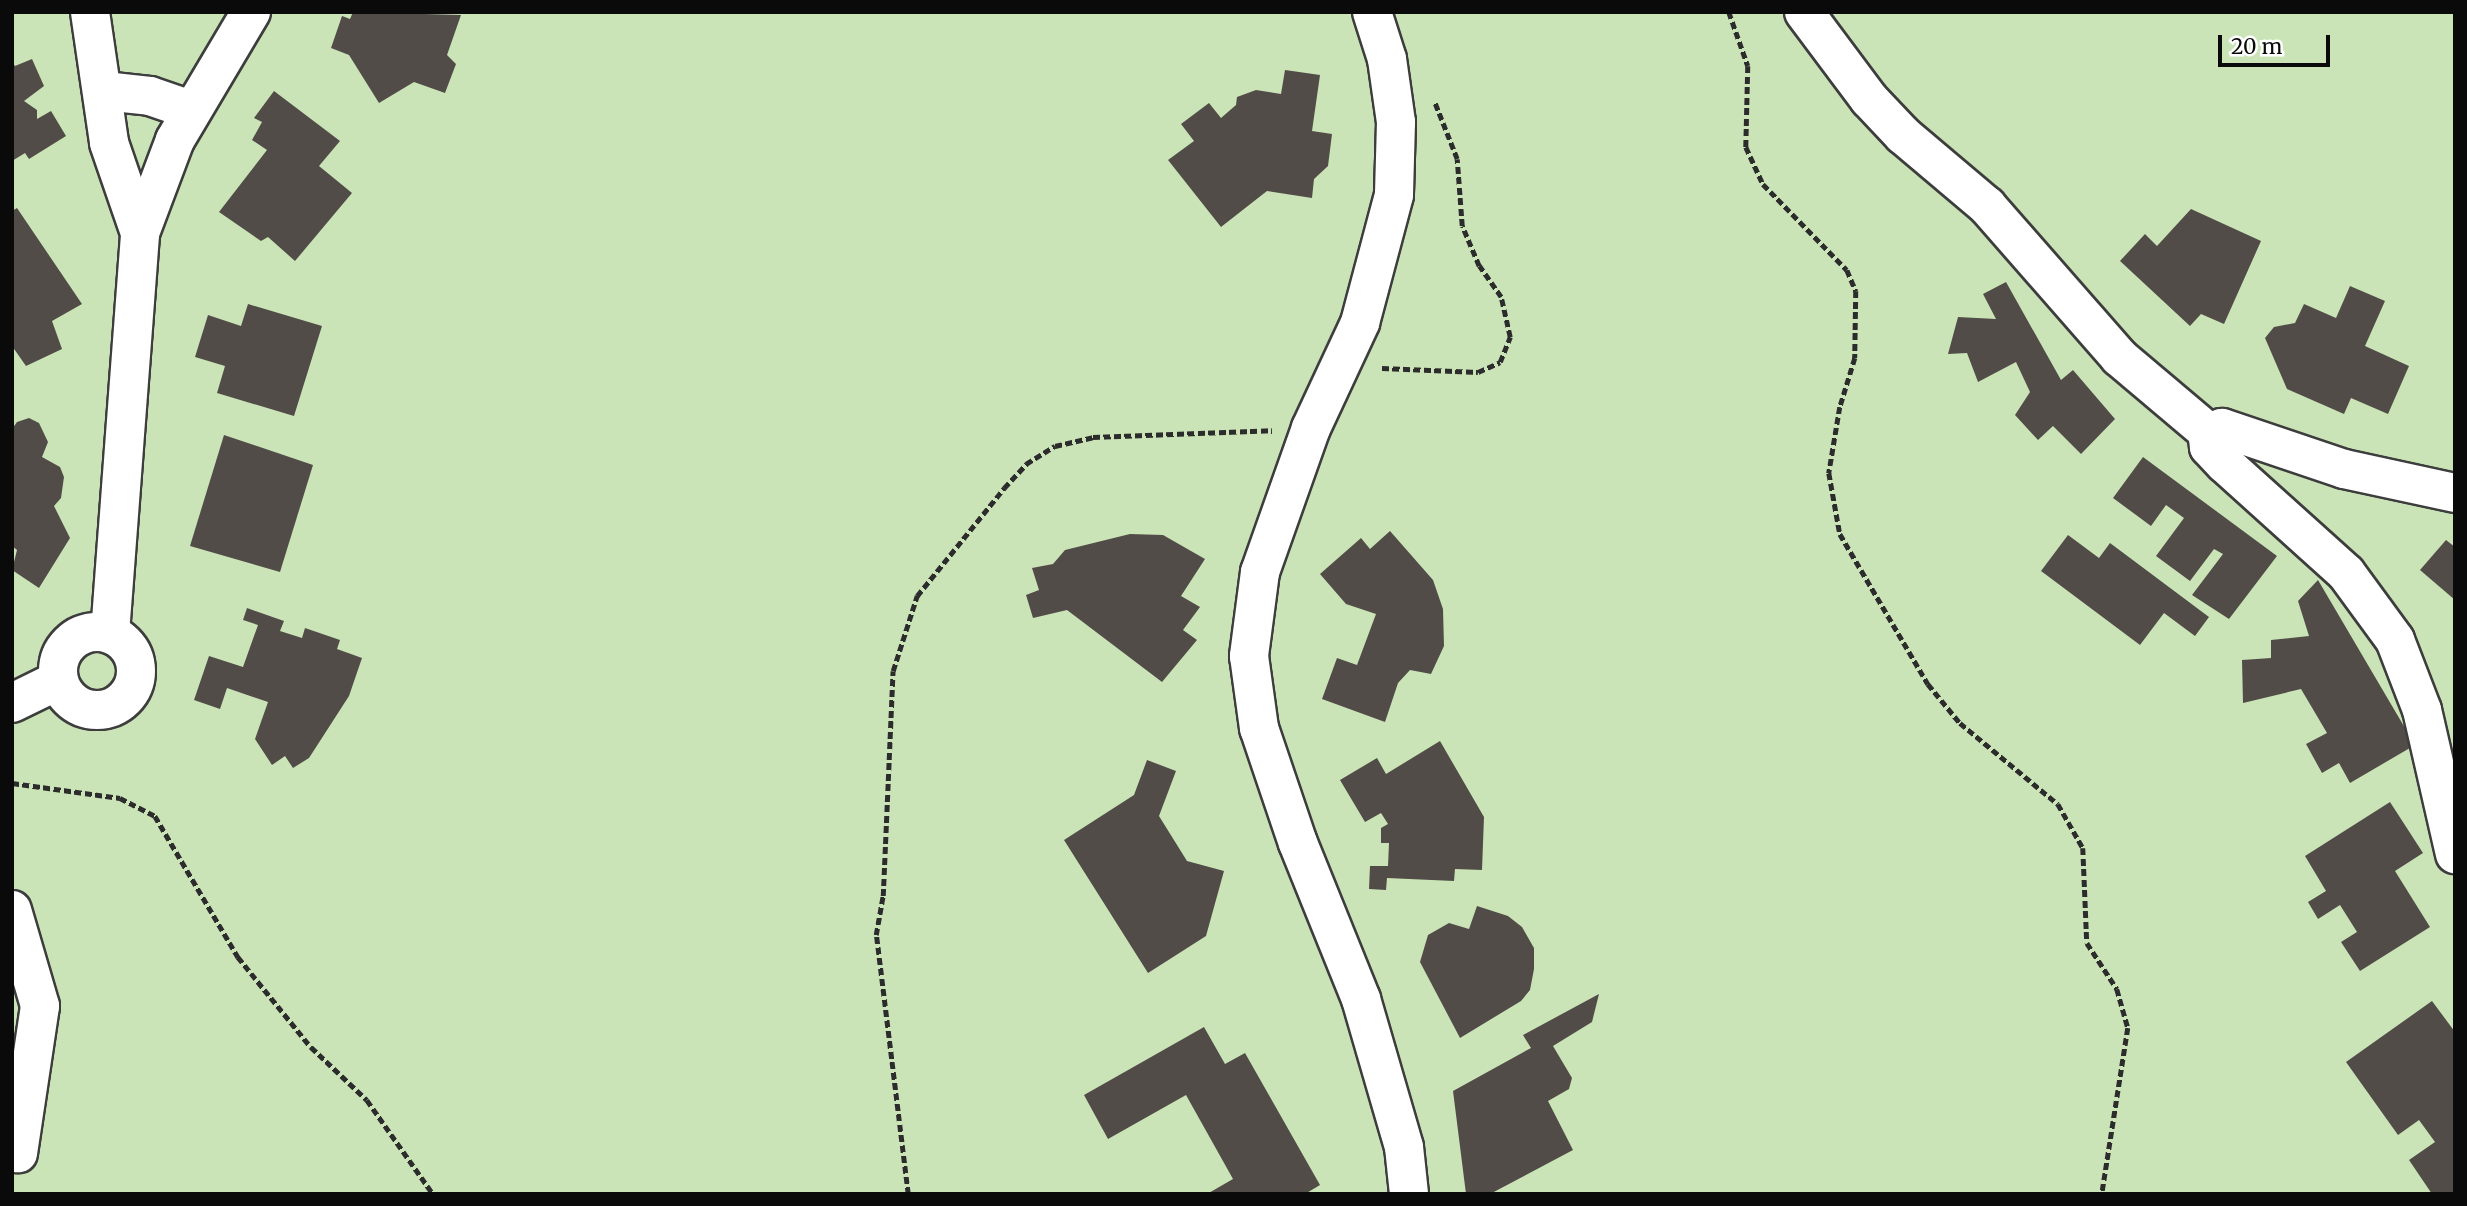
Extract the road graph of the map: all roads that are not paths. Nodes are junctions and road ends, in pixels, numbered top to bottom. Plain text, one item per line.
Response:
1 (90, 12) edge
2 (251, 12) edge
3 (1373, 12) edge
4 (1804, 12) edge
5 (104, 91) junction
6 (191, 110) junction
7 (140, 233) junction
8 (2210, 434) junction
9 (2455, 493) edge
10 (110, 634) junction
11 (59, 680) junction
12 (12, 704) edge
13 (2455, 854) edge
14 (12, 910) edge
15 (19, 1153) dead end
16 (1409, 1194) edge

1 - 5 street
2 - 6 street
3 - 16 street
4 - 8 street
5 - 6 street
5 - 7 street
6 - 7 street
7 - 10 street
8 - 9 street
8 - 13 street
10 - 11 street
10 - 11 street
11 - 12 street
14 - 15 street

